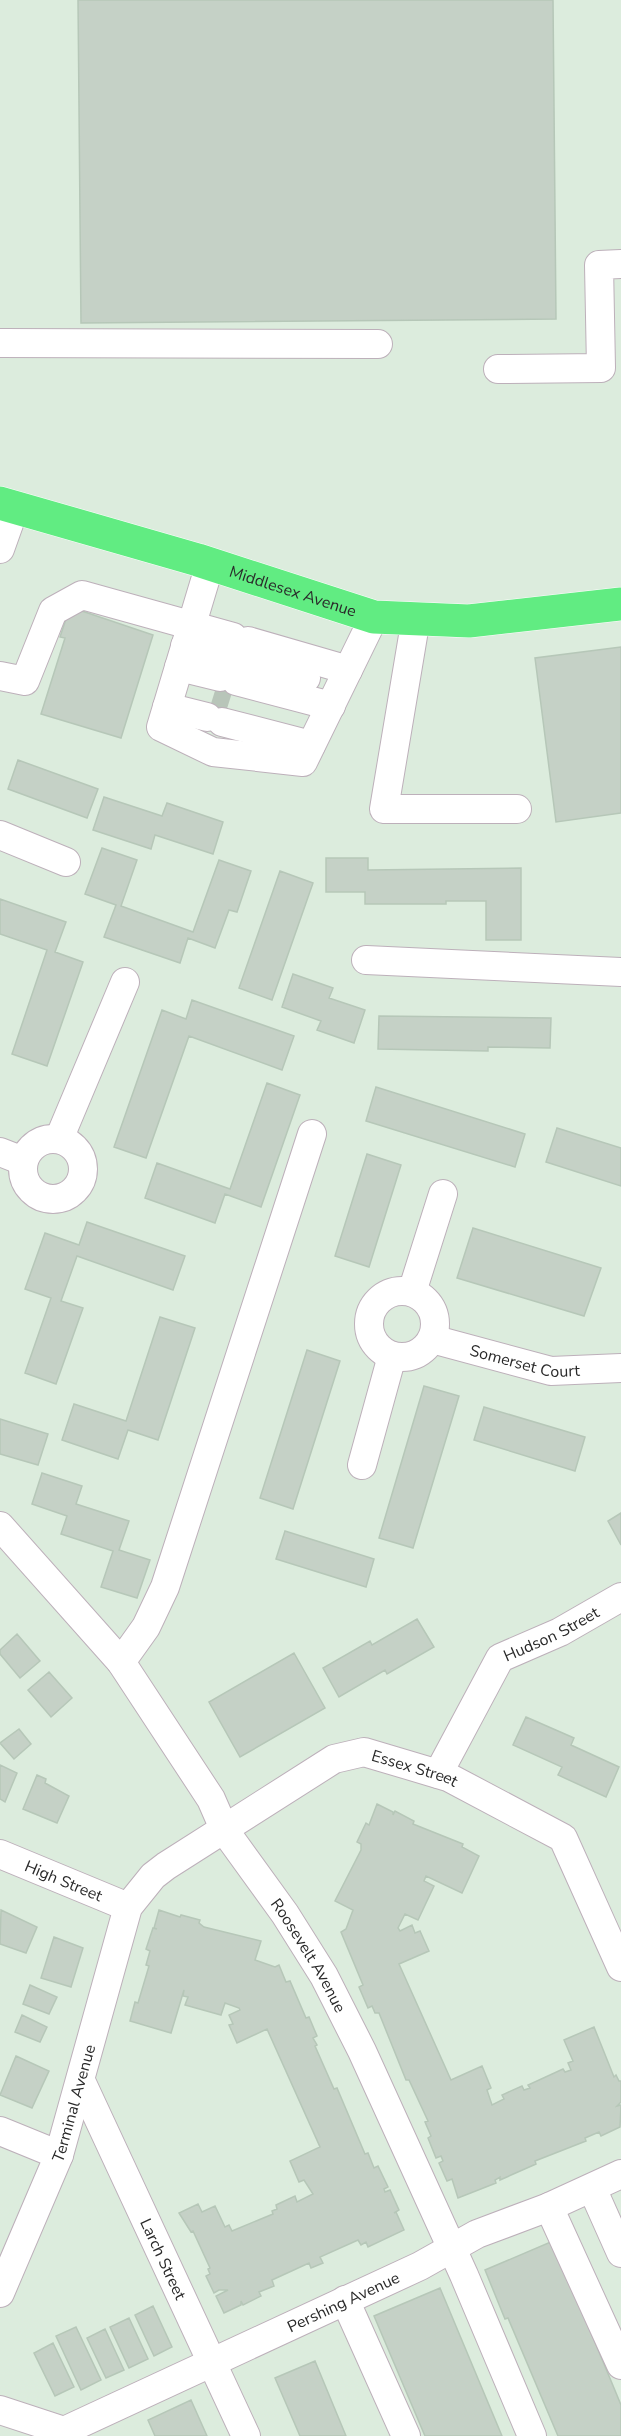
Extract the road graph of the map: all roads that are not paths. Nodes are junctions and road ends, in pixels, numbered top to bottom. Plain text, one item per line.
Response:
1 (621, 264) edge
2 (0, 343) edge
3 (378, 344) dead end
4 (498, 369) dead end
5 (8, 505) edge
6 (0, 549) edge
7 (210, 564) junction
8 (621, 604) edge
9 (374, 617) junction
10 (416, 618) junction
11 (177, 675) junction
12 (0, 676) edge
13 (225, 687) junction
14 (326, 715) junction
15 (517, 809) dead end
16 (0, 836) edge
17 (66, 862) dead end
18 (366, 960) dead end
19 (621, 972) edge
20 (125, 982) dead end
21 (312, 1134) dead end
22 (58, 1139) junction
23 (11, 1157) edge
24 (443, 1194) dead end
25 (412, 1292) junction
26 (432, 1339) junction
27 (392, 1356) junction
28 (621, 1368) edge
29 (362, 1465) dead end
30 (0, 1526) edge
31 (621, 1597) edge
32 (121, 1662) junction
33 (438, 1774) junction
34 (225, 1831) junction
35 (0, 1854) edge
36 (128, 1907) junction
37 (621, 1967) edge
38 (81, 2081) junction
39 (0, 2131) edge
40 (59, 2155) junction
41 (621, 2174) edge
42 (592, 2188) junction
43 (549, 2207) junction
44 (452, 2250) junction
45 (621, 2253) edge
46 (0, 2293) edge
47 (345, 2300) junction
48 (212, 2362) junction
49 (621, 2365) edge
50 (0, 2409) edge
51 (59, 2434) edge
52 (246, 2436) edge
53 (406, 2436) edge
54 (532, 2436) edge

1 - 4 street
2 - 3 street
5 - 6 street, Middlesex Avenue
5 - 7 main road, Middlesex Avenue
7 - 9 main road, Middlesex Avenue
7 - 11 street
8 - 10 main road, Middlesex Avenue
9 - 10 main road, Middlesex Avenue
9 - 14 street
10 - 15 street
11 - 12 street
11 - 13 street
11 - 13 street
11 - 13 street
11 - 14 street
13 - 14 street
13 - 14 street
13 - 14 street
16 - 17 street
18 - 19 street
20 - 22 street
21 - 32 street
22 - 23 street
22 - 23 street
24 - 25 street
25 - 26 street
25 - 27 street
26 - 27 street
26 - 28 street, Somerset Court
27 - 29 street
30 - 32 street, Roosevelt Avenue
31 - 33 street, Hudson Street
32 - 34 street, Roosevelt Avenue
33 - 34 street, Essex Street
33 - 37 street, Essex Street
34 - 36 street, Essex Street
34 - 44 street, Roosevelt Avenue
35 - 36 street, High Street
36 - 38 street, Terminal Avenue
38 - 40 street, Terminal Avenue
38 - 48 street, Larch Street
39 - 40 street
40 - 46 street, Terminal Avenue
41 - 42 street, Pershing Avenue
42 - 43 street, Pershing Avenue
42 - 45 street
43 - 44 street, Pershing Avenue
43 - 49 street
44 - 47 street, Pershing Avenue
44 - 54 street, Roosevelt Avenue
47 - 48 street, Pershing Avenue
47 - 53 street
48 - 51 street, Pershing Avenue
48 - 52 street, Larch Street
50 - 51 street, Pershing Avenue

